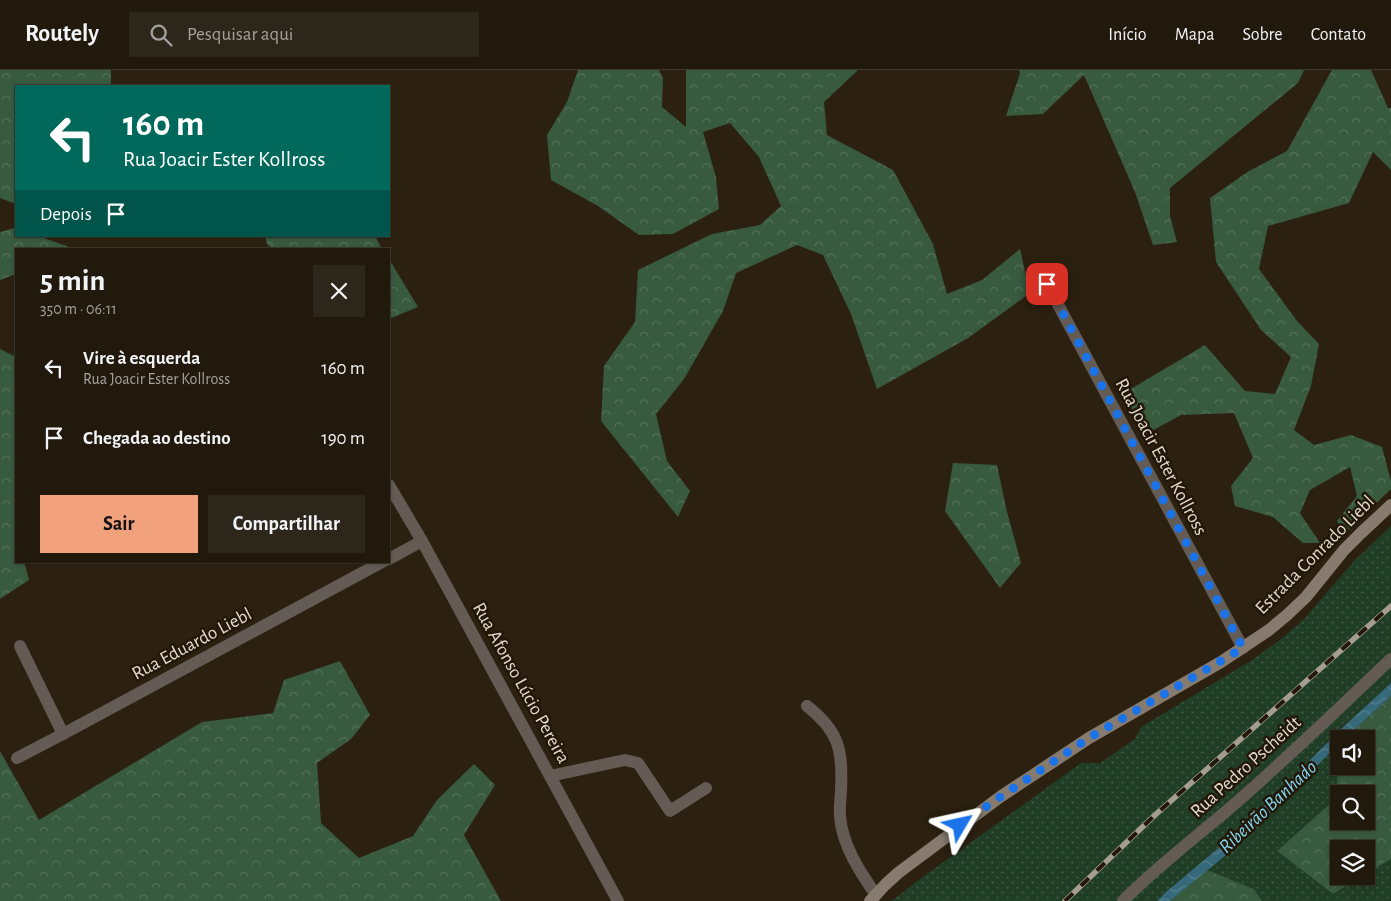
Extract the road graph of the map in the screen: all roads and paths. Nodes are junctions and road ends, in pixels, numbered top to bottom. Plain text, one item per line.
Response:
1 (1047, 284) dead end
2 (390, 487) edge
3 (1391, 504) edge
4 (422, 541) junction
5 (390, 558) edge
6 (380, 563) edge
7 (20, 646) dead end
8 (1243, 648) junction
9 (1391, 659) edge
10 (807, 706) dead end
11 (63, 734) junction
12 (16, 758) dead end
13 (550, 776) junction
14 (706, 788) dead end
15 (873, 898) edge
16 (618, 901) edge
17 (1123, 901) edge

1 - 8 street, Rua Joacir Ester Kollross
2 - 4 street, Rua Afonso Lúcio Pereira
3 - 8 main road, Estrada Conrado Liebl
4 - 5 street
4 - 13 street, Rua Afonso Lúcio Pereira
6 - 11 street, Rua Eduardo Liebl
7 - 11 street
8 - 15 main road, Estrada Conrado Liebl
9 - 17 street, Rua Pedro Pscheidt
10 - 15 street
11 - 12 street, Rua Eduardo Liebl
13 - 14 street
13 - 16 street, Rua Afonso Lúcio Pereira

